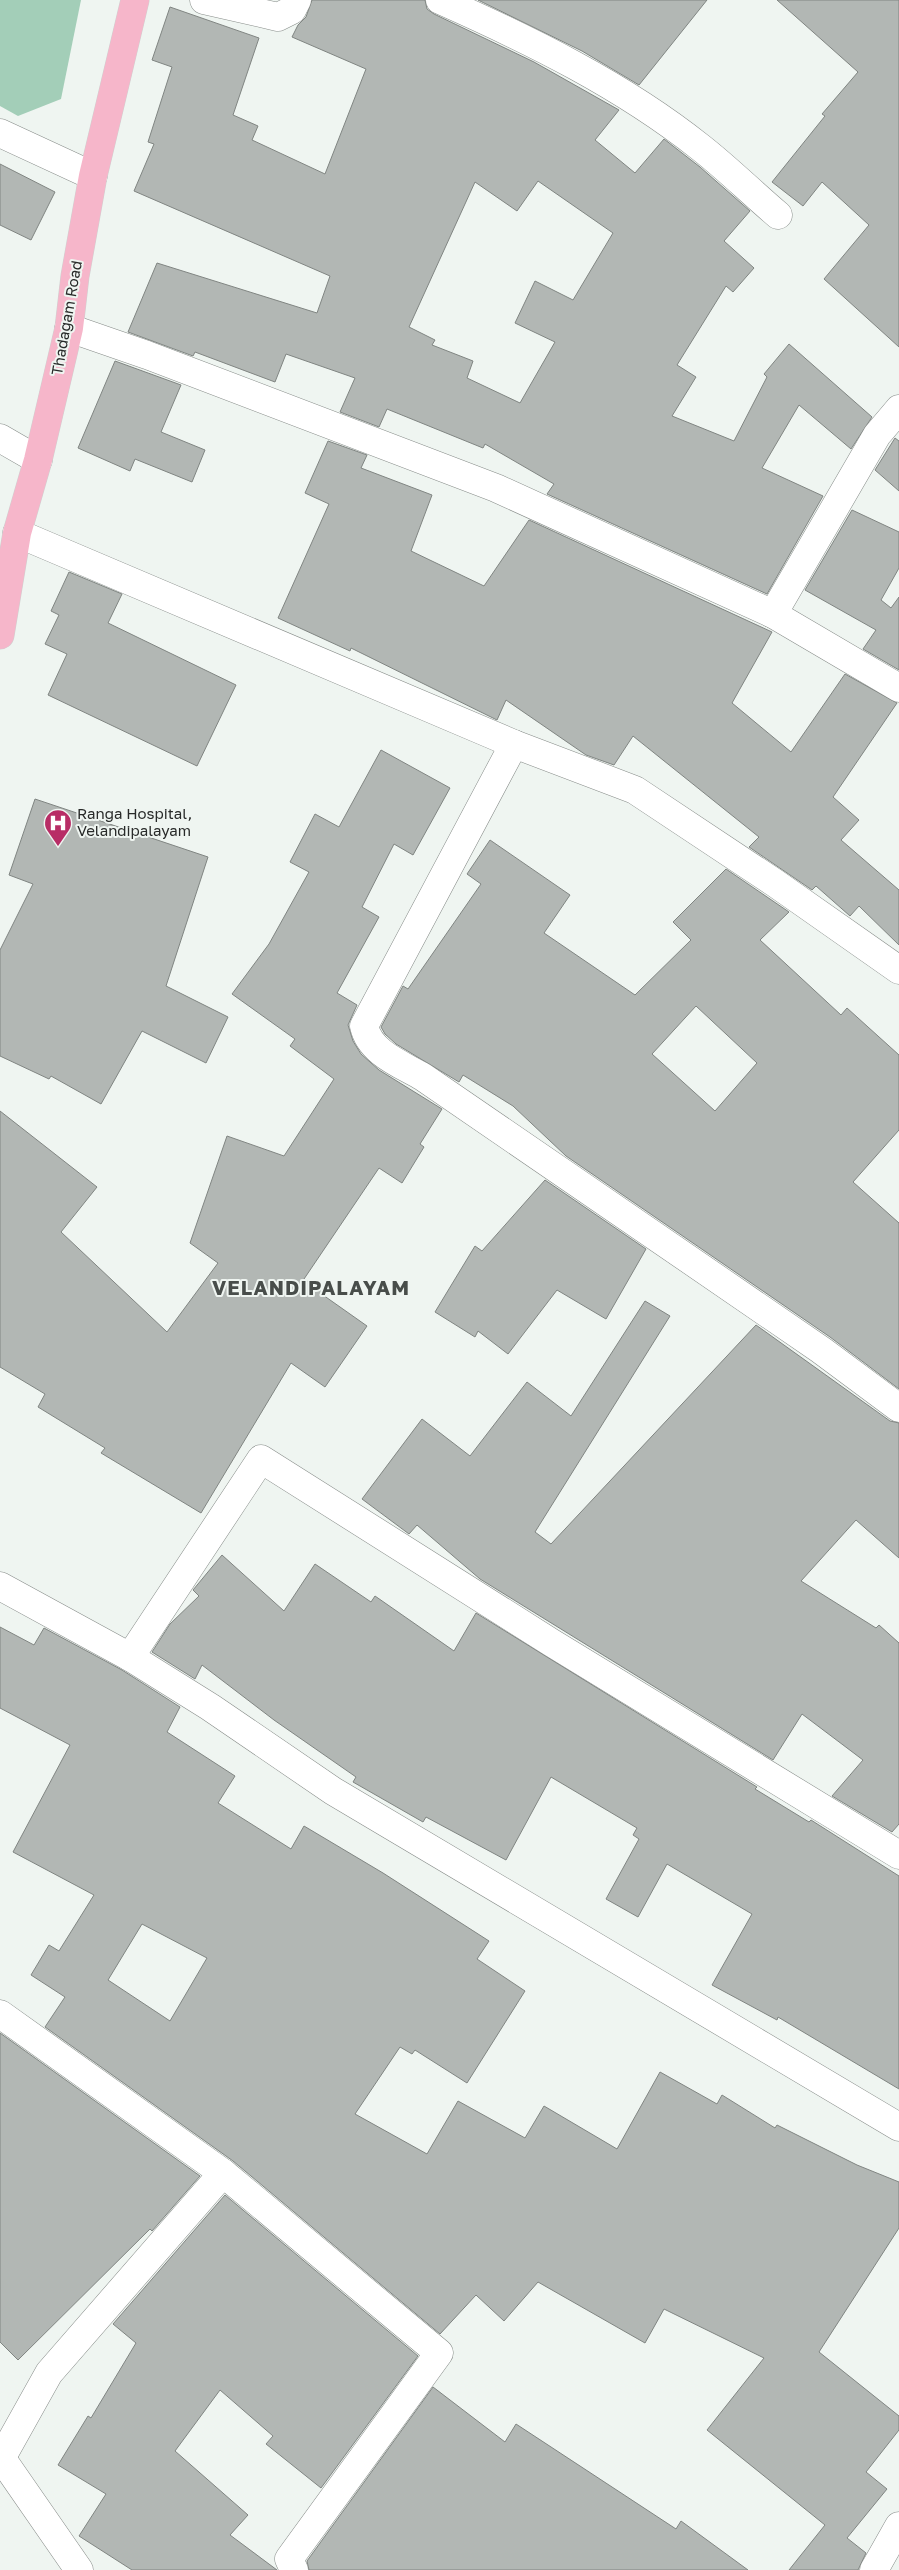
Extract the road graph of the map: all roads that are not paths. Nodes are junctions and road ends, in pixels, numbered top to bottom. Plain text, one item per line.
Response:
1 (134, 0) edge
2 (204, 0) edge
3 (297, 0) edge
4 (440, 0) edge
5 (0, 133) edge
6 (92, 176) junction
7 (778, 215) dead end
8 (69, 328) junction
9 (899, 409) edge
10 (0, 438) edge
11 (38, 460) junction
12 (17, 534) junction
13 (773, 614) junction
14 (0, 635) edge
15 (899, 688) edge
16 (514, 744) junction
17 (899, 970) edge
18 (899, 1408) edge
19 (0, 1586) edge
20 (130, 1657) junction
21 (899, 1855) edge
22 (0, 2014) edge
23 (899, 2127) edge
24 (223, 2174) junction
25 (1, 2456) edge
26 (899, 2526) edge
27 (79, 2570) edge
28 (294, 2570) edge
29 (874, 2570) edge

1 - 6 main road, Thadagam Road
2 - 3 street
4 - 7 street
5 - 6 street
6 - 8 main road, Thadagam Road
8 - 11 main road, Thadagam Road
8 - 13 street
9 - 13 street
10 - 11 street
11 - 12 main road, Thadagam Road
12 - 14 main road, Thadagam Road
12 - 16 street
13 - 15 street
16 - 17 street
16 - 18 street
19 - 20 street
20 - 21 street
20 - 23 street
22 - 24 street
24 - 25 street
24 - 28 street
25 - 27 street
26 - 29 street

